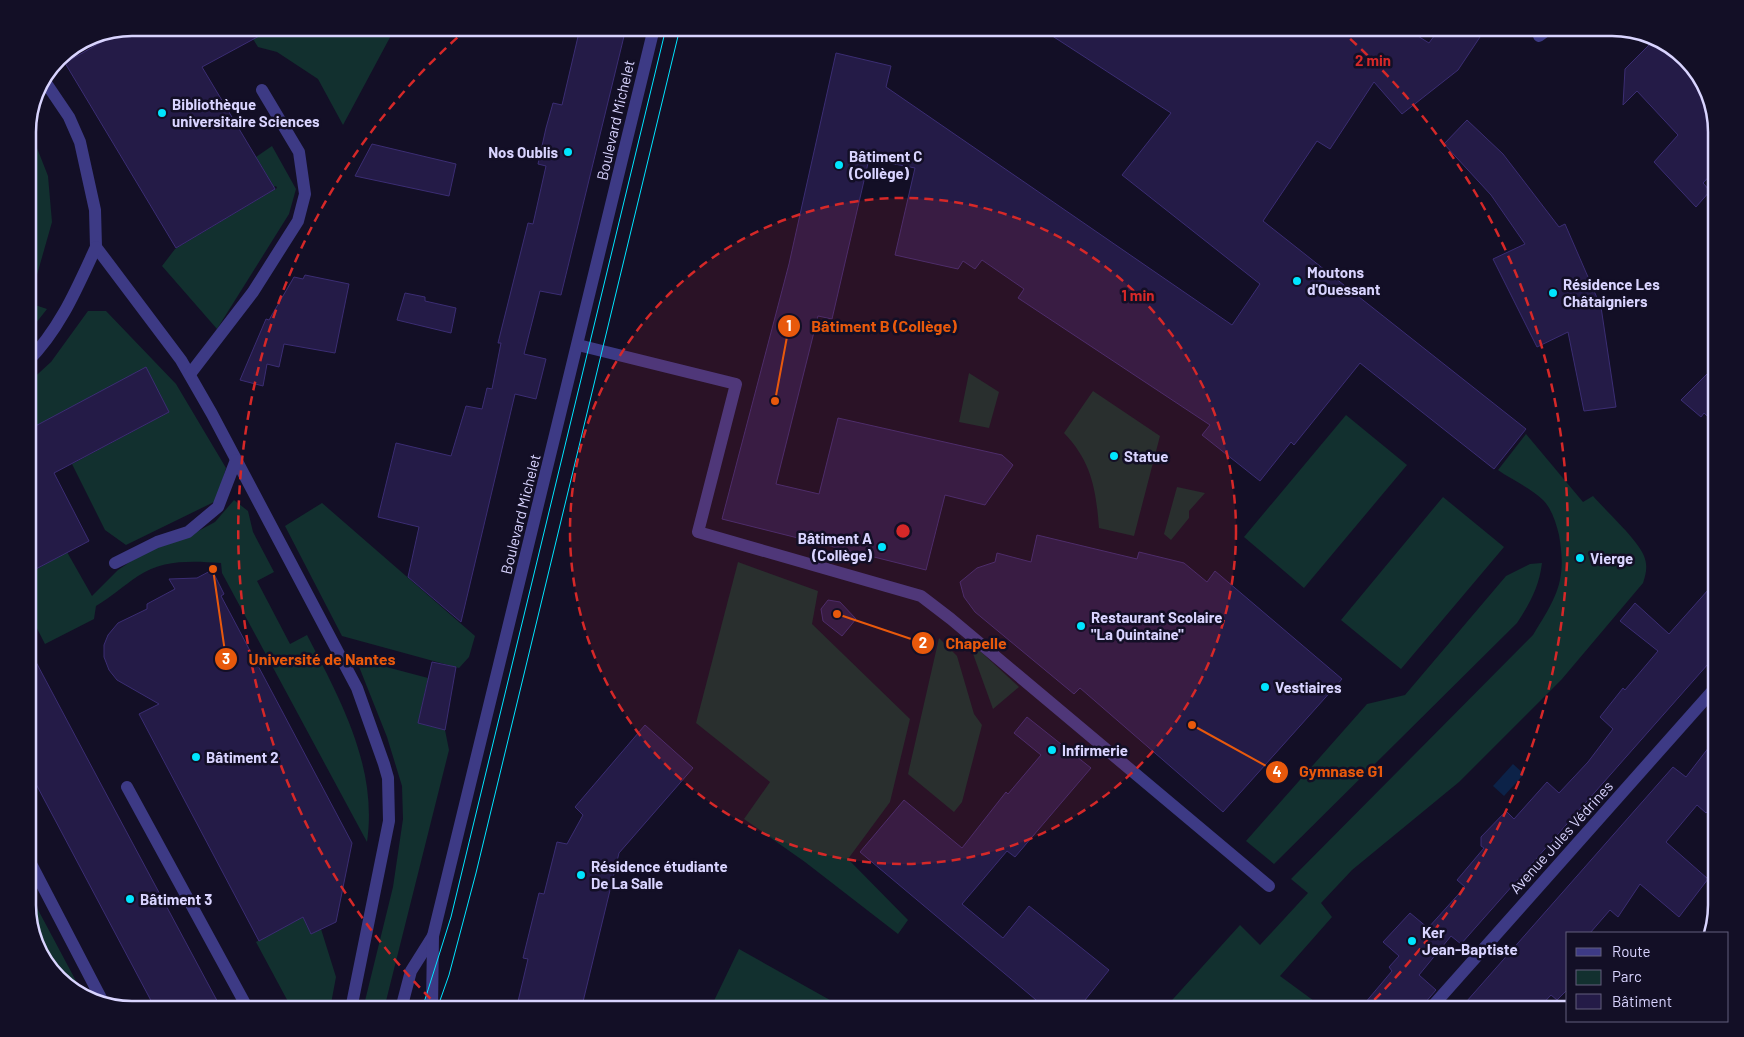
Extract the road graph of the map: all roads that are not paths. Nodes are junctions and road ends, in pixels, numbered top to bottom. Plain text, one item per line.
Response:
1 (652, 36) edge
2 (48, 86) edge
3 (262, 90) dead end
4 (96, 247) junction
5 (578, 345) junction
6 (36, 351) edge
7 (190, 374) junction
8 (236, 460) junction
9 (115, 563) dead end
10 (1708, 696) edge
11 (127, 788) dead end
12 (36, 873) edge
13 (1269, 886) dead end
14 (433, 936) junction
15 (99, 994) edge
16 (243, 1001) edge
17 (353, 1001) edge
18 (403, 1001) edge
19 (432, 1001) edge
20 (1438, 1001) edge

1 - 5 street, Boulevard Michelet
2 - 4 street
3 - 7 street
4 - 6 street
4 - 7 street
5 - 13 street
5 - 14 street, Boulevard Michelet
7 - 8 street
8 - 9 street
8 - 17 street
10 - 20 street, Avenue Jules Védrines
11 - 16 street
12 - 15 street
14 - 18 street
14 - 19 street, Boulevard Michelet

